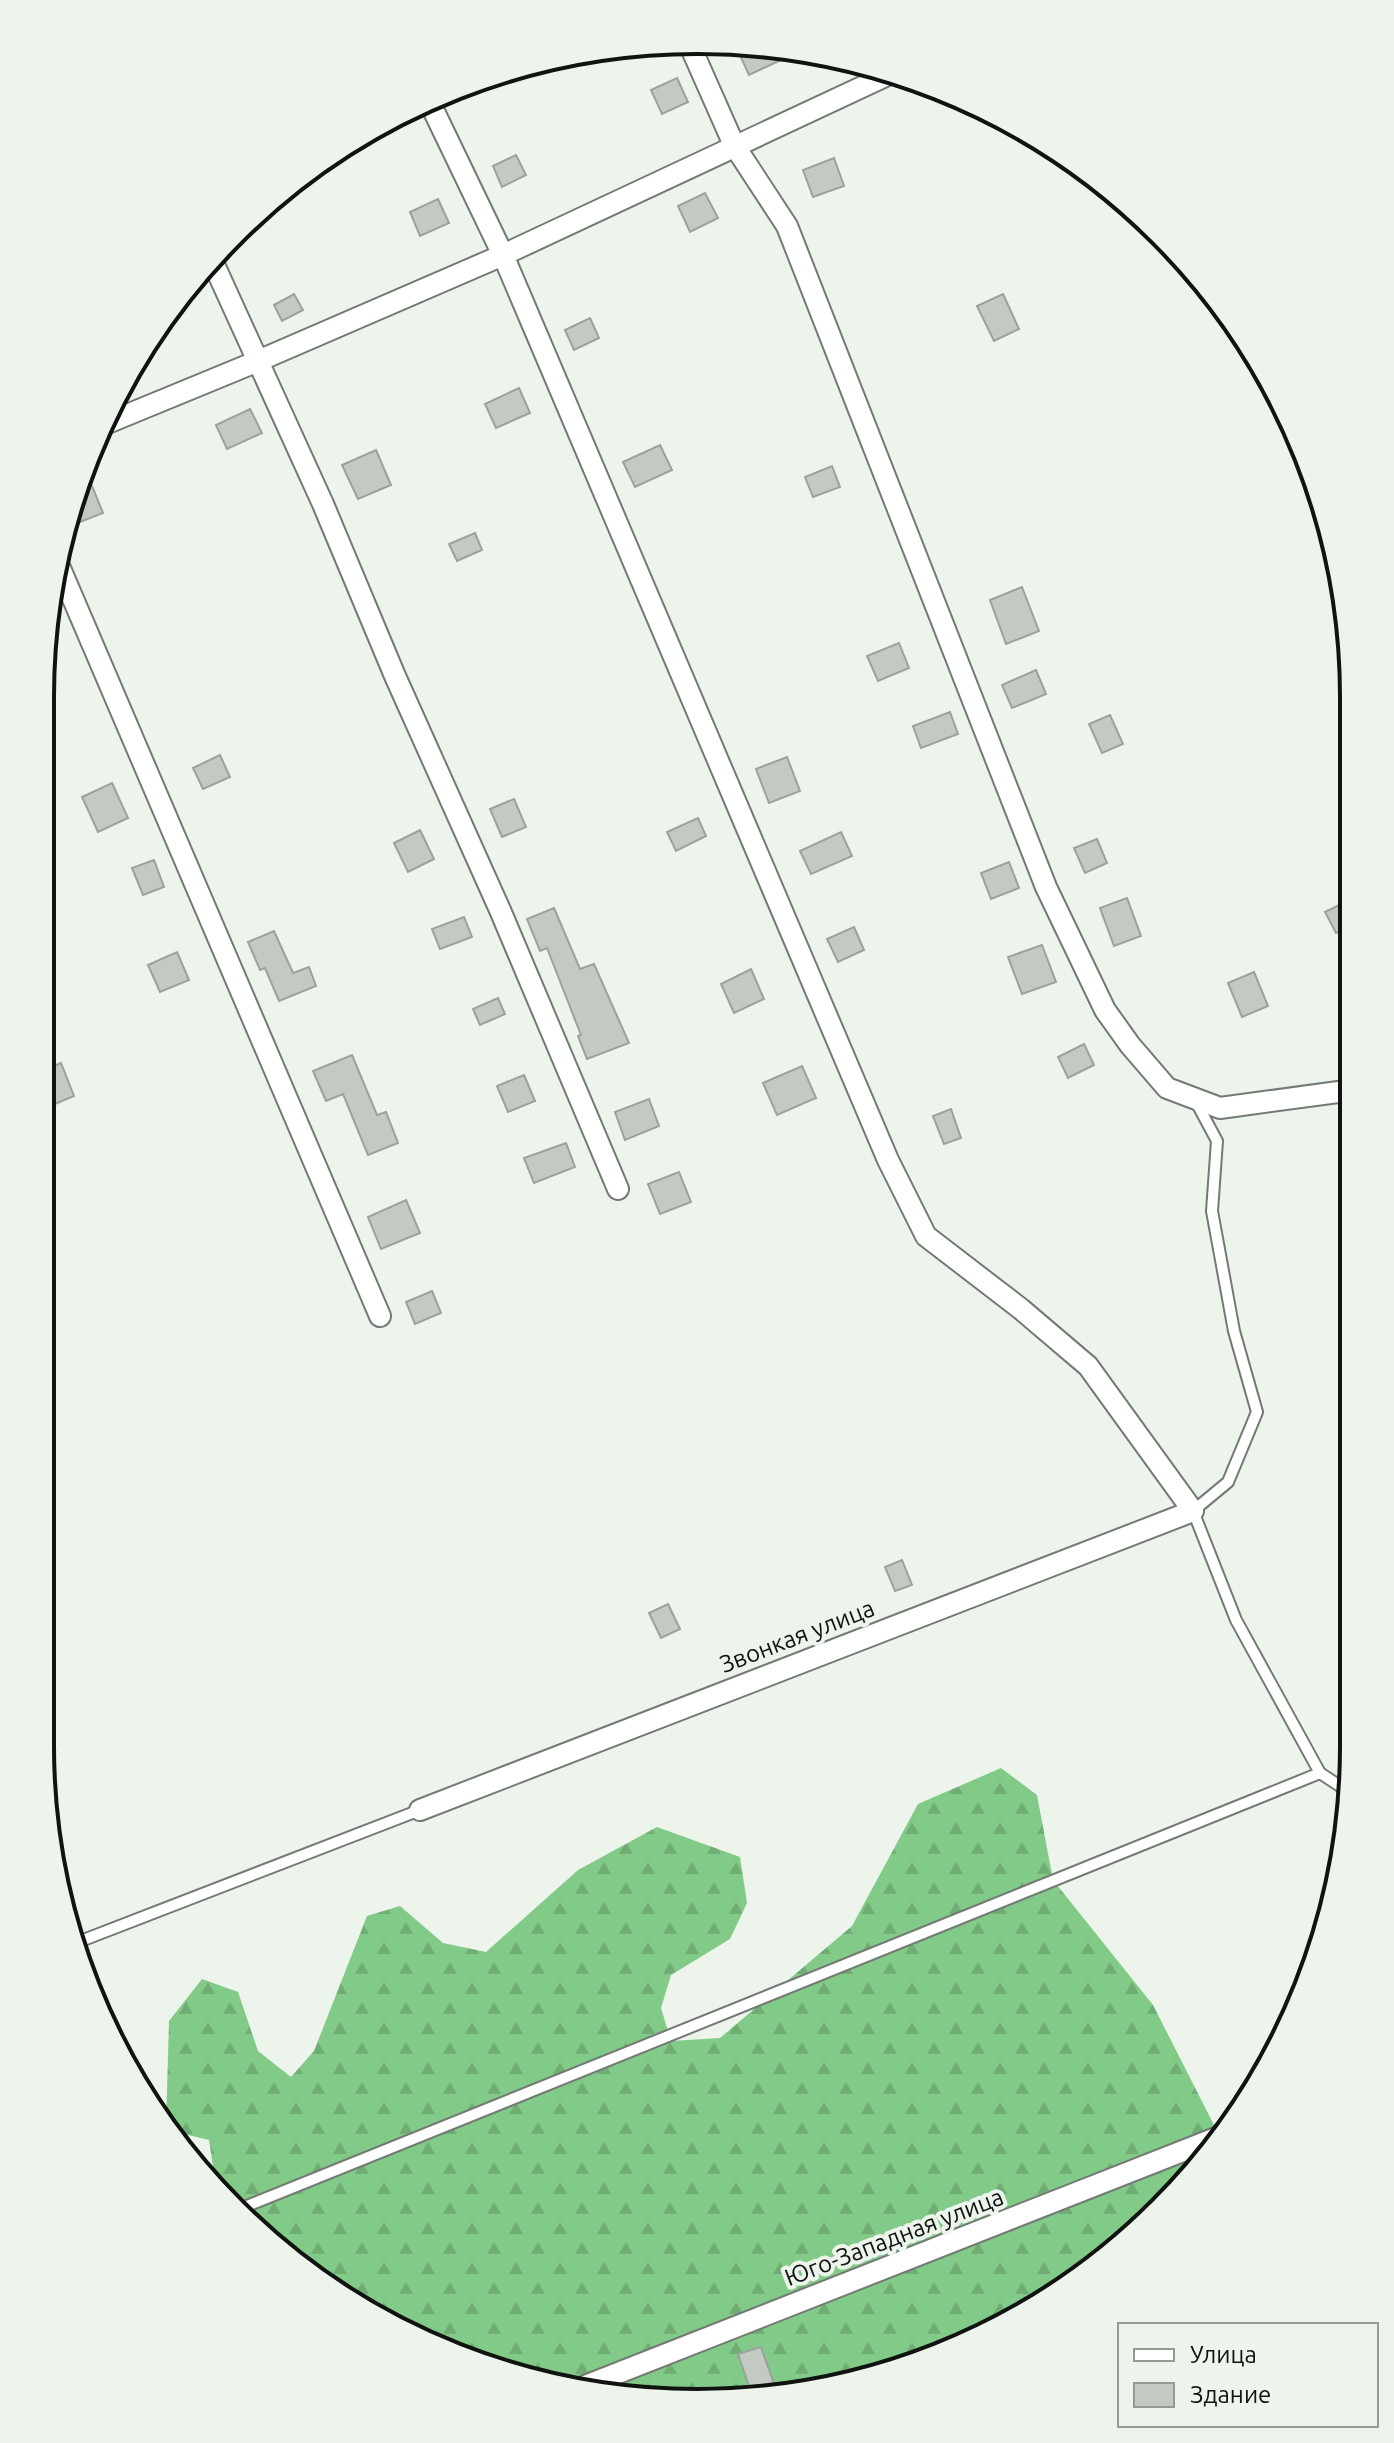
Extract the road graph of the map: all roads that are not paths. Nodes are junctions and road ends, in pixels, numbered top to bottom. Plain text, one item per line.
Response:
1 (694, 54) edge
2 (877, 80) edge
3 (434, 111) edge
4 (734, 145) junction
5 (503, 255) junction
6 (217, 270) edge
7 (258, 361) junction
8 (117, 419) edge
9 (65, 580) edge
10 (1340, 1092) edge
11 (1194, 1098) junction
12 (618, 1189) dead end
13 (380, 1316) dead end
14 (1193, 1511) junction
15 (1320, 1773) junction
16 (1339, 1786) edge
17 (420, 1810) joint
18 (84, 1940) edge
19 (1202, 2144) edge
20 (247, 2206) edge
21 (598, 2381) edge

1 - 4 street
2 - 4 street
3 - 5 street
4 - 5 street
4 - 11 street
5 - 7 street
5 - 14 street
6 - 7 street
7 - 8 street
7 - 12 street
9 - 13 street
10 - 11 street
11 - 14 lane
14 - 15 lane
14 - 17 street, Звонкая улица
15 - 16 lane
15 - 20 lane
17 - 18 lane
19 - 21 street, Юго-Западная улица

